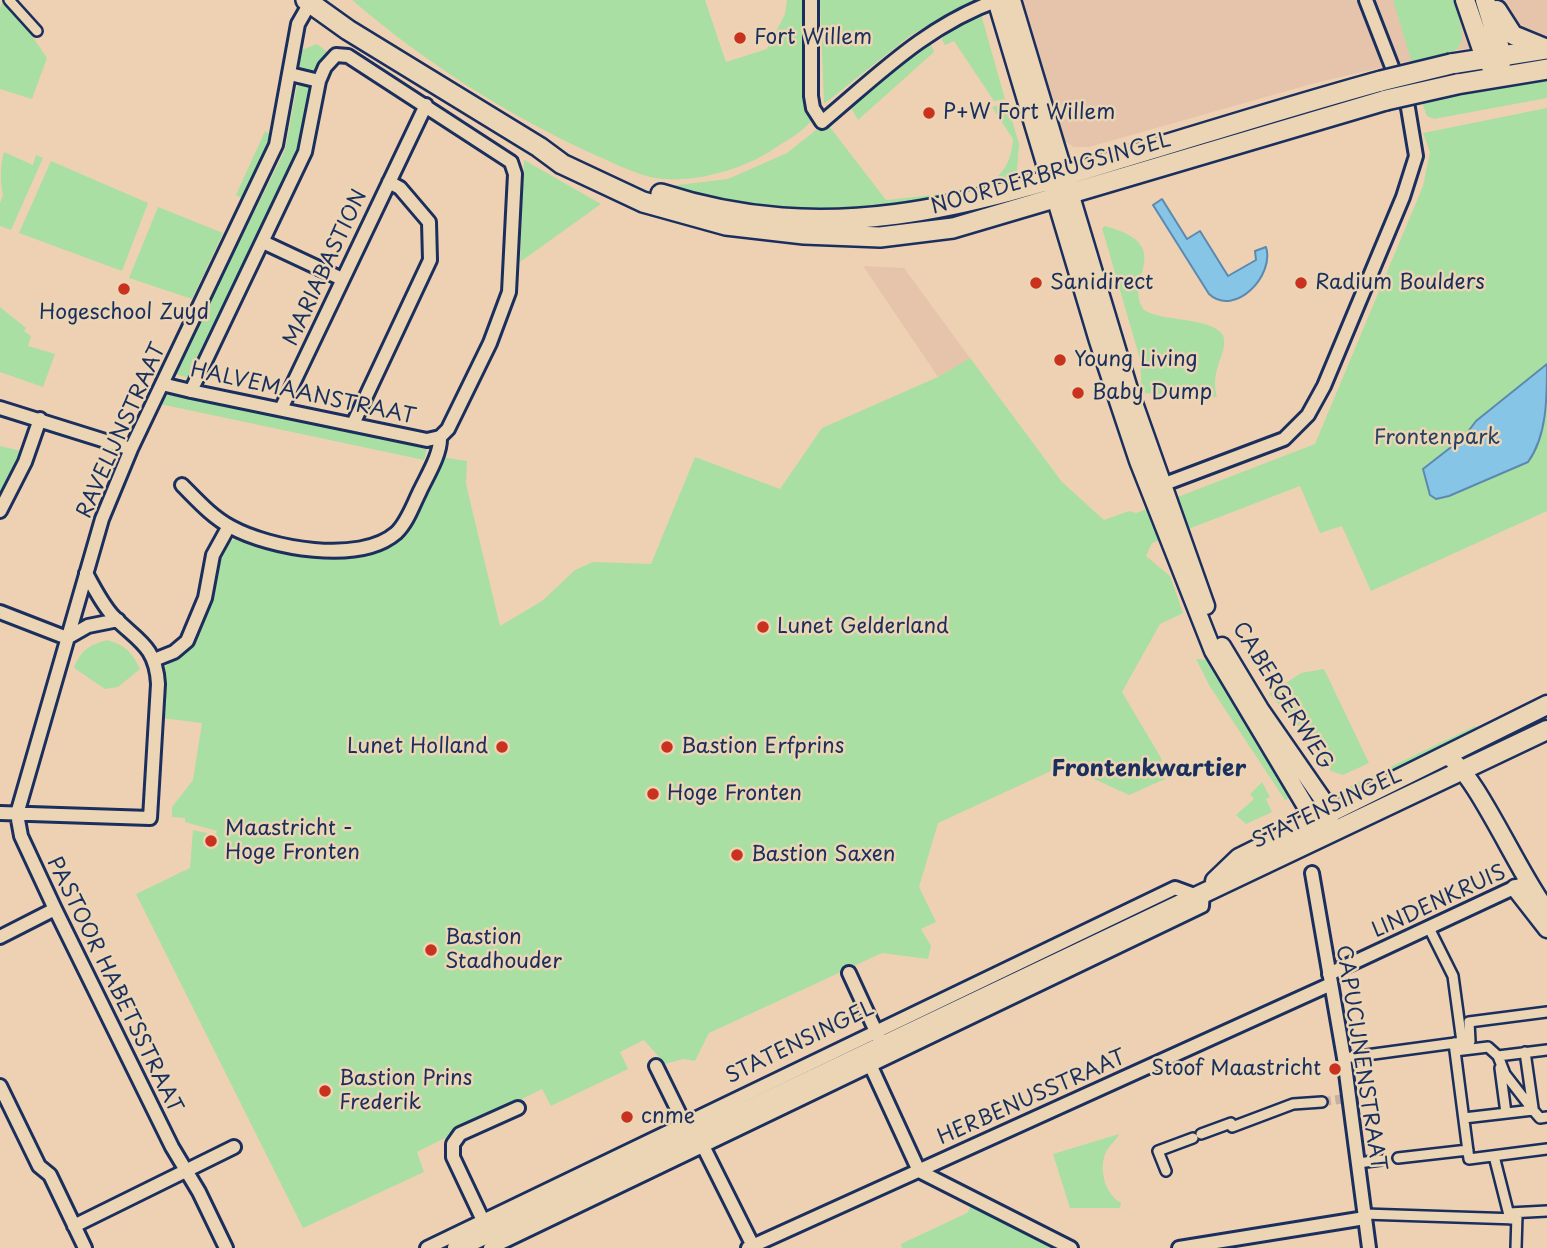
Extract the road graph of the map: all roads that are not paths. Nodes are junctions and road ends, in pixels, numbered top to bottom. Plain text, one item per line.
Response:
1 (9, 0) edge
2 (811, 0) edge
3 (997, 0) edge
4 (1012, 0) edge
5 (1366, 0) edge
6 (1465, 0) edge
7 (1485, 0) edge
8 (1493, 0) edge
9 (314, 1) edge
10 (37, 31) dead end
11 (1547, 49) edge
12 (1493, 57) junction
13 (1547, 69) edge
14 (290, 74) junction
15 (1499, 76) junction
16 (319, 80) junction
17 (1383, 91) junction
18 (426, 105) junction
19 (539, 147) junction
20 (1058, 177) junction
21 (389, 182) junction
22 (1064, 197) junction
23 (263, 242) junction
24 (342, 279) junction
25 (162, 384) junction
26 (191, 391) junction
27 (0, 408) edge
28 (281, 409) junction
29 (40, 419) junction
30 (353, 424) junction
31 (440, 437) junction
32 (131, 449) junction
33 (182, 485) dead end
34 (1160, 495) junction
35 (0, 511) edge
36 (229, 526) junction
37 (86, 573) junction
38 (0, 612) edge
39 (118, 620) junction
40 (67, 638) junction
41 (154, 660) junction
42 (1547, 705) edge
43 (1547, 730) edge
44 (1445, 755) junction
45 (1465, 770) junction
46 (0, 813) edge
47 (17, 814) junction
48 (1322, 816) junction
49 (1331, 833) junction
50 (1312, 873) dead end
51 (1521, 885) junction
52 (1201, 891) junction
53 (1540, 903) edge
54 (55, 909) junction
55 (1429, 928) junction
56 (1547, 929) edge
57 (0, 937) edge
58 (849, 973) dead end
59 (1330, 979) junction
60 (1547, 1012) edge
61 (1464, 1022) junction
62 (879, 1038) junction
63 (1462, 1045) junction
64 (1547, 1050) edge
65 (1525, 1052) junction
66 (1498, 1056) junction
67 (1343, 1058) junction
68 (867, 1059) junction
69 (656, 1066) dead end
70 (0, 1086) edge
71 (1322, 1102) tunnel mouth
72 (518, 1108) dead end
73 (1533, 1110) junction
74 (1506, 1113) junction
75 (1547, 1117) edge
76 (1464, 1118) junction
77 (694, 1135) junction
78 (234, 1147) dead end
79 (1547, 1149) edge
80 (1468, 1150) junction
81 (1494, 1156) junction
82 (1398, 1158) dead end
83 (1381, 1160) dead end
84 (1358, 1163) junction
85 (186, 1171) junction
86 (919, 1171) junction
87 (1166, 1171) dead end
88 (1547, 1211) edge
89 (1365, 1216) junction
90 (1513, 1216) junction
91 (74, 1226) junction
92 (491, 1239) edge
93 (751, 1247) edge
94 (85, 1248) edge
95 (226, 1248) edge
96 (427, 1248) edge
97 (457, 1248) edge
98 (1071, 1248) edge
99 (1179, 1248) edge
100 (1369, 1248) edge
101 (1516, 1248) edge

1 - 10 street
2 - 3 street
3 - 20 street, CABERGERWEG
4 - 20 street, CABERGERWEG
5 - 34 street
6 - 12 main road
7 - 12 main road
8 - 11 main road
9 - 14 street, RAVELIJNSTRAAT
9 - 19 main road, NOORDERBRUGSINGEL
11 - 12 main road, NOORDERBRUGSINGEL
12 - 15 main road
12 - 17 main road, NOORDERBRUGSINGEL, bridge
13 - 15 main road, NOORDERBRUGSINGEL
14 - 16 street
14 - 25 street, RAVELIJNSTRAAT
15 - 17 main road, NOORDERBRUGSINGEL, bridge
16 - 18 street, HALVEMAANSTRAAT
16 - 23 street
17 - 20 main road, NOORDERBRUGSINGEL
17 - 22 main road, NOORDERBRUGSINGEL
18 - 21 street, MARIABASTION
18 - 31 street, HALVEMAANSTRAAT
19 - 20 main road, NOORDERBRUGSINGEL
19 - 22 main road, NOORDERBRUGSINGEL
20 - 22 street, CABERGERWEG
21 - 24 street, MARIABASTION
21 - 30 street, MARIABASTION
22 - 34 street, CABERGERWEG
23 - 24 street
23 - 26 street
24 - 28 street, MARIABASTION
25 - 26 street, HALVEMAANSTRAAT
25 - 32 street, RAVELIJNSTRAAT
26 - 28 street, HALVEMAANSTRAAT
27 - 29 street
28 - 30 street, HALVEMAANSTRAAT
29 - 32 street
29 - 35 street
30 - 31 street, HALVEMAANSTRAAT
31 - 36 street
32 - 37 street, RAVELIJNSTRAAT
33 - 36 street
34 - 48 street, CABERGERWEG
36 - 41 street
37 - 39 street
37 - 40 street, RAVELIJNSTRAAT
38 - 40 street
39 - 40 street
39 - 41 street
40 - 47 street, RAVELIJNSTRAAT
41 - 47 street
42 - 44 main road, STATENSINGEL
43 - 45 main road, STATENSINGEL
44 - 45 street
44 - 48 main road, STATENSINGEL
45 - 49 main road, STATENSINGEL
45 - 51 street
46 - 47 street
47 - 54 street, PASTOOR HABETSSTRAAT
48 - 49 street, CABERGERWEG
48 - 52 main road, STATENSINGEL
49 - 52 main road, STATENSINGEL
50 - 59 street, CAPUCIJNENSTRAAT
51 - 53 street
51 - 55 street, LINDENKRUIS
52 - 62 main road, STATENSINGEL
52 - 68 street, STATENSINGEL
53 - 56 street
54 - 57 street
54 - 85 street, PASTOOR HABETSSTRAAT
55 - 59 street, LINDENKRUIS
55 - 61 street
58 - 62 street
59 - 67 street, CAPUCIJNENSTRAAT
59 - 86 street, HERBENUSSTRAAT
60 - 61 street
61 - 63 street
62 - 68 main road, STATENSINGEL
62 - 77 street, STATENSINGEL
63 - 66 street
63 - 67 street
63 - 76 street
64 - 65 street
65 - 66 street
65 - 73 street
66 - 73 street
66 - 74 street
67 - 84 street, CAPUCIJNENSTRAAT
68 - 77 main road, STATENSINGEL
68 - 86 street
69 - 77 street
70 - 91 street
71 - 87 street
72 - 92 street
73 - 74 street
73 - 75 street
74 - 76 street
76 - 80 street
77 - 92 main road, STATENSINGEL
77 - 93 street
78 - 85 street
79 - 81 street
80 - 81 street
80 - 82 street
81 - 90 street
83 - 84 street
84 - 89 street, CAPUCIJNENSTRAAT
85 - 91 street
85 - 95 street, PASTOOR HABETSSTRAAT
86 - 93 street, HERBENUSSTRAAT
86 - 98 street
88 - 90 street
89 - 90 street
89 - 99 street
89 - 100 street, CAPUCIJNENSTRAAT
90 - 101 street
91 - 94 street
92 - 96 street, STATENSINGEL
92 - 97 main road, STATENSINGEL

